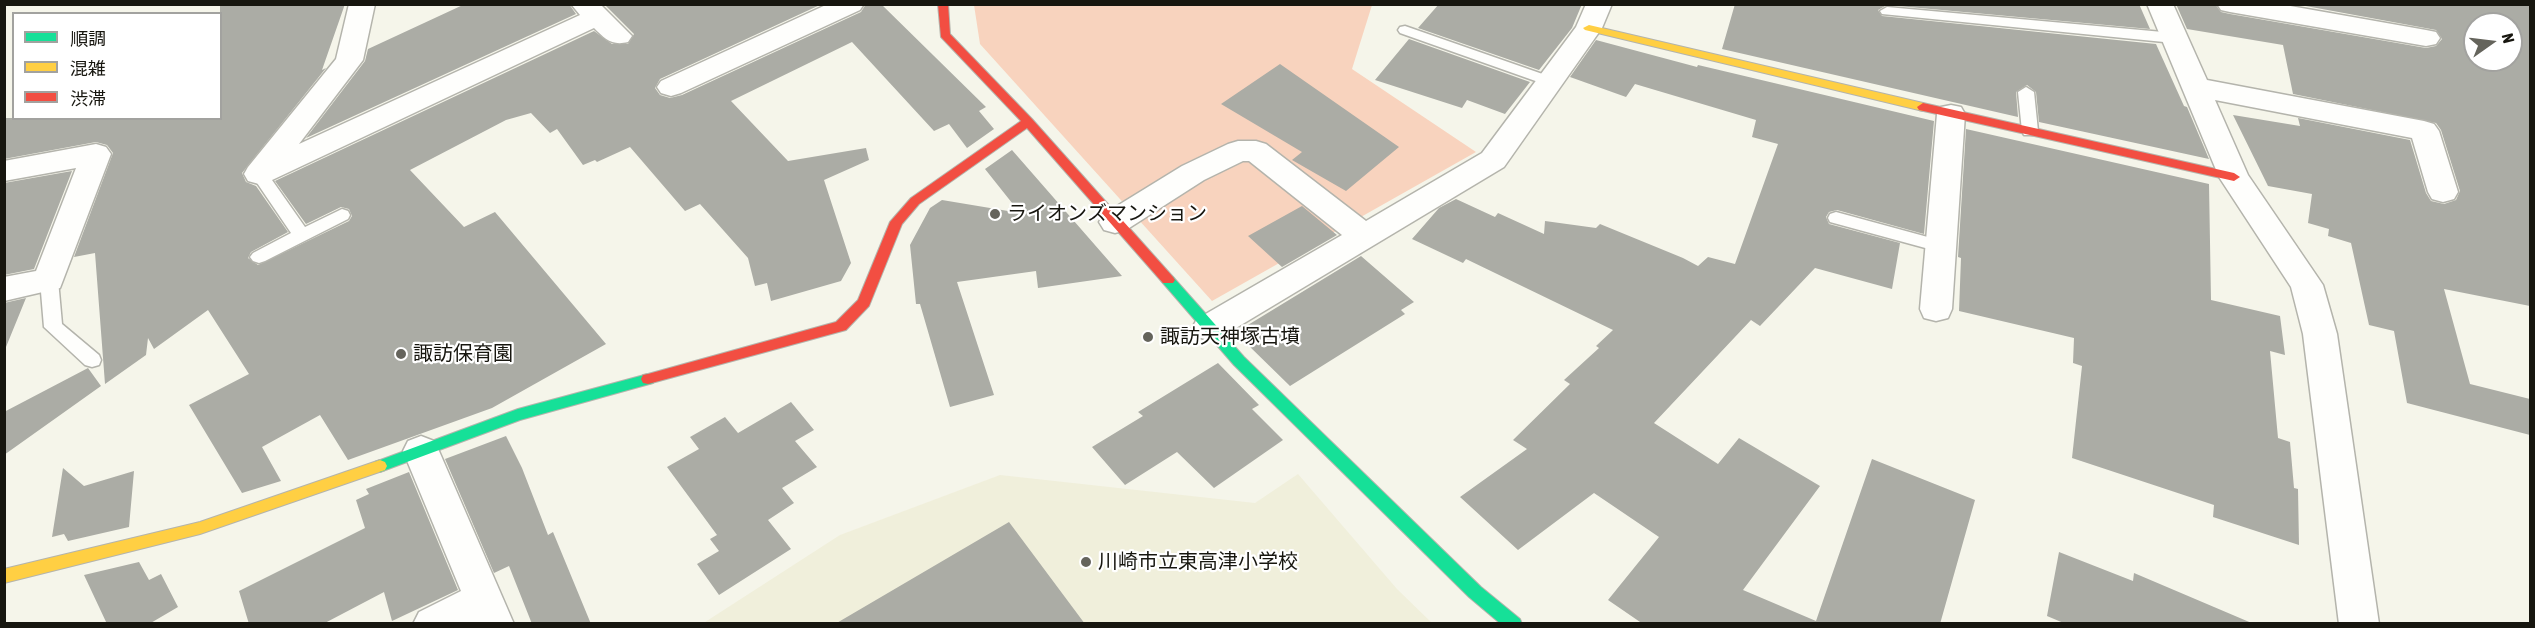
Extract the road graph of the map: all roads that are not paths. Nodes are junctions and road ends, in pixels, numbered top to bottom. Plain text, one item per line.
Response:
1 (362, 4) edge
2 (850, 4) edge
3 (943, 4) edge
4 (2160, 4) edge
5 (2230, 4) edge
6 (590, 11) edge
7 (1887, 11) dead end
8 (1973, 12) edge
9 (1594, 16) edge
10 (1406, 30) dead end
11 (618, 36) dead end
12 (2174, 38) junction
13 (2426, 38) dead end
14 (1549, 81) junction
15 (670, 87) dead end
16 (2195, 87) junction
17 (2026, 92) dead end
18 (1951, 114) junction
19 (1028, 123) junction
20 (2030, 131) junction
21 (4, 171) edge
22 (259, 174) junction
23 (2234, 177) junction
24 (2443, 192) dead end
25 (342, 214) dead end
26 (1836, 218) dead end
27 (1115, 222) junction
28 (302, 234) junction
29 (1365, 236) junction
30 (1941, 246) junction
31 (259, 257) dead end
32 (49, 280) junction
33 (4, 289) edge
34 (1936, 309) dead end
35 (1209, 328) junction
36 (92, 360) dead end
37 (422, 451) junction
38 (4, 576) edge
39 (489, 611) edge
40 (433, 624) edge
41 (1514, 624) edge
42 (2359, 624) edge

1 - 22 street
2 - 15 street
3 - 19 street
4 - 12 street
5 - 13 street
6 - 11 street
6 - 22 street
7 - 8 lane
8 - 12 lane
9 - 14 street
9 - 18 street
10 - 14 lane
12 - 16 street
14 - 29 street
16 - 23 street
16 - 24 street
17 - 20 lane
18 - 20 street
18 - 30 street
19 - 27 street
19 - 37 street
20 - 23 street
21 - 32 street
22 - 28 lane
23 - 42 street
25 - 28 lane
26 - 30 lane
27 - 29 street
27 - 35 street
28 - 31 lane
29 - 35 street
30 - 34 street
32 - 33 street
32 - 36 lane
35 - 41 street
37 - 38 street
37 - 39 street
39 - 40 street

